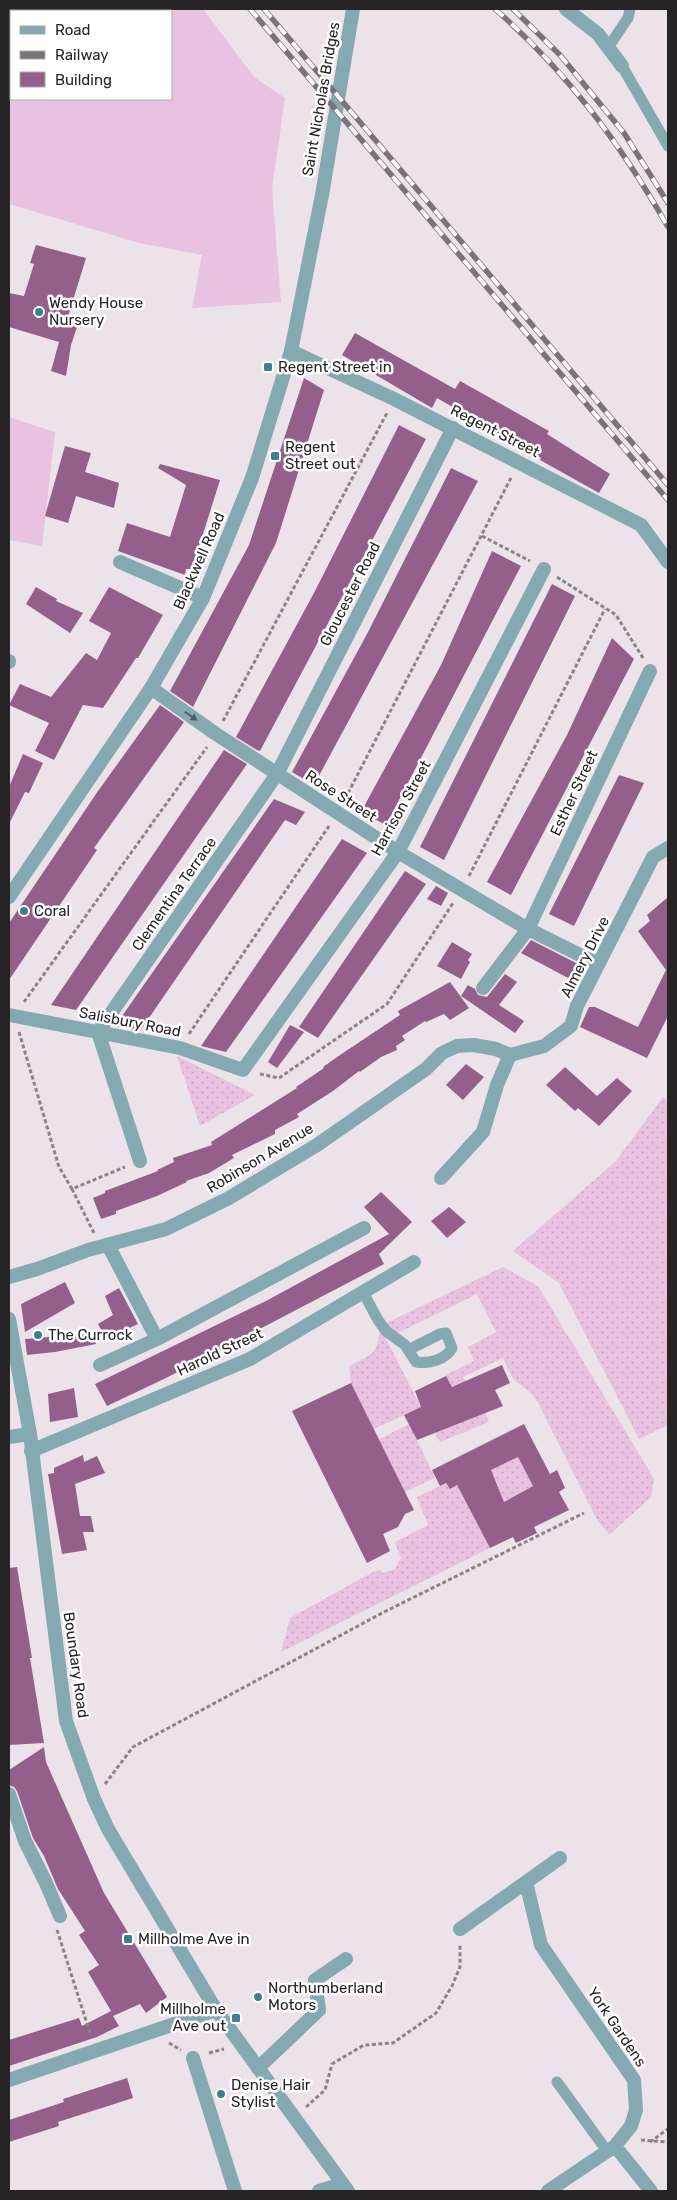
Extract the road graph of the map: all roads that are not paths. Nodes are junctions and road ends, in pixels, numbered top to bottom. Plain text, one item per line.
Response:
1 (353, 9) edge
2 (566, 9) edge
3 (630, 9) edge
4 (609, 46) junction
5 (622, 66) joint
6 (668, 146) edge
7 (322, 195) joint
8 (291, 351) junction
9 (453, 428) junction
10 (120, 562) dead end
11 (668, 562) edge
12 (544, 569) road end
13 (203, 598) junction
14 (650, 671) road end
15 (151, 688) junction
16 (277, 774) junction
17 (668, 848) edge
18 (398, 852) junction
19 (9, 897) edge
20 (528, 929) junction
21 (598, 964) junction
22 (483, 988) dead end
23 (11, 1015) edge
24 (98, 1032) junction
25 (510, 1055) junction
26 (243, 1070) joint
27 (140, 1161) road end
28 (441, 1178) dead end
29 (364, 1228) dead end
30 (104, 1246) junction
31 (414, 1262) dead end
32 (9, 1277) edge
33 (363, 1292) junction
34 (9, 1319) edge
35 (157, 1339) junction
36 (408, 1350) dead end
37 (100, 1364) dead end
38 (30, 1434) junction
39 (9, 1437) edge
40 (31, 1451) junction
41 (9, 1794) edge
42 (560, 1858) dead end
43 (526, 1882) junction
44 (60, 1916) road end
45 (460, 1929) road end
46 (346, 1959) dead end
47 (216, 2010) junction
48 (193, 2058) road end
49 (258, 2068) junction
50 (9, 2080) edge
51 (557, 2082) dead end
52 (615, 2144) junction
53 (345, 2187) edge
54 (235, 2191) edge
55 (319, 2191) edge
56 (548, 2191) edge
57 (652, 2191) edge

1 - 7 street, Saint Nicholas Bridges
2 - 4 street
3 - 4 lane
4 - 5 street
5 - 6 lane
7 - 8 street, Blackwell Road
8 - 9 street, Regent Street
8 - 13 street, Blackwell Road
9 - 11 street, Regent Street
9 - 16 street, Gloucester Road
10 - 13 street
12 - 18 street, Harrison Street
13 - 15 street, Blackwell Road
14 - 20 street, Esther Street
15 -> 16 street, Rose Street
15 - 19 street, Blackwell Road
16 - 18 street, Rose Street
16 - 24 street, Clementina Terrace
17 - 21 street, Almery Drive
18 - 20 street, Rose Street
18 - 26 street, Harrison Street
20 - 21 street, Rose Street
20 - 22 street, Esther Street
21 - 25 street, Almery Drive
23 - 24 street, Salisbury Road
24 - 26 street, Salisbury Road
24 - 27 street
25 - 28 street
25 - 30 street, Robinson Avenue
29 - 35 street
30 - 32 street, Robinson Avenue
30 - 35 street
31 - 33 street, Harold Street
33 - 36 lane
33 - 40 street, Harold Street
34 - 38 street, Boundary Road
35 - 37 street
38 - 39 street
38 - 40 street, Boundary Road
40 - 47 street, Boundary Road
41 - 44 street
42 - 43 street
43 - 45 street
43 - 52 street, York Gardens
46 - 49 street
47 - 49 street, Boundary Road
47 - 50 street
48 - 54 street
49 - 53 street, Boundary Road
51 - 52 lane
52 - 56 street, York Gardens
52 - 57 street
53 - 55 street

